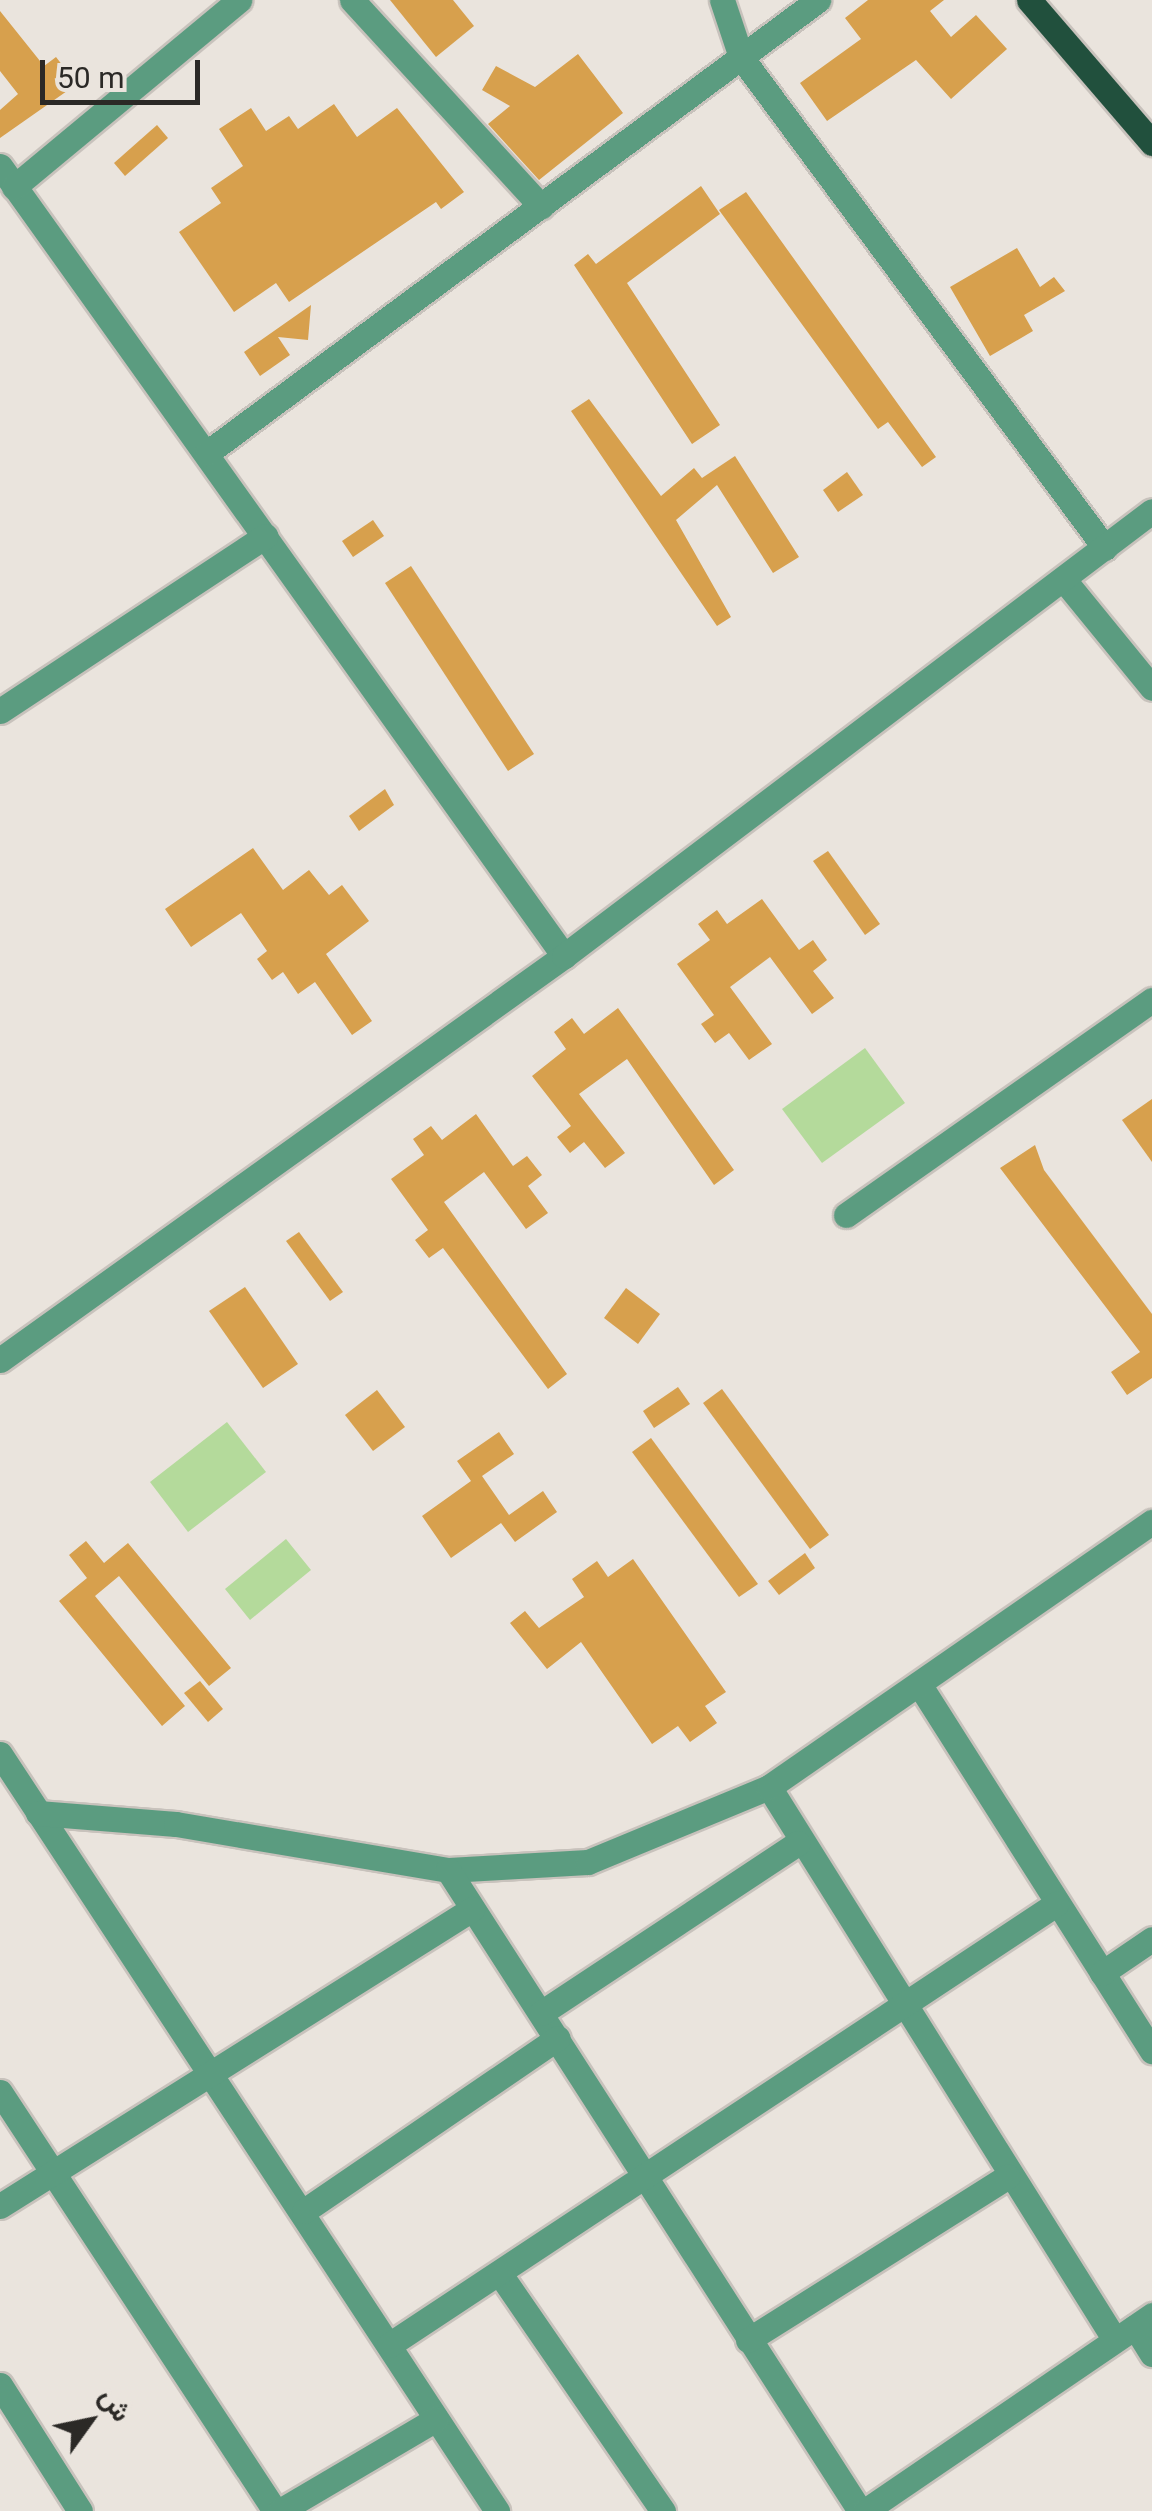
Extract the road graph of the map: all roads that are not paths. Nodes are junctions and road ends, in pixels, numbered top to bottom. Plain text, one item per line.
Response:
1 (239, 0) edge
2 (352, 0) edge
3 (722, 0) edge
4 (818, 0) edge
5 (1029, 0) edge
6 (741, 58) junction
7 (1152, 143) edge
8 (7, 176) edge
9 (541, 206) junction
10 (208, 453) junction
11 (1152, 511) edge
12 (265, 536) junction
13 (1105, 548) junction
14 (1064, 580) junction
15 (1152, 688) edge
16 (0, 711) edge
17 (564, 956) junction
18 (1152, 1000) edge
19 (846, 1215) dead end
20 (0, 1360) edge
21 (1151, 1525) edge
22 (919, 1684) junction
23 (0, 1754) edge
24 (769, 1787) junction
25 (38, 1813) junction
26 (798, 1842) junction
27 (448, 1870) junction
28 (1056, 1904) junction
29 (472, 1909) junction
30 (1152, 1939) edge
31 (1102, 1973) junction
32 (901, 2008) junction
33 (541, 2013) junction
34 (558, 2038) junction
35 (1152, 2051) edge
36 (213, 2068) junction
37 (0, 2092) edge
38 (51, 2170) junction
39 (1008, 2176) junction
40 (646, 2180) junction
41 (0, 2206) edge
42 (304, 2211) junction
43 (500, 2274) junction
44 (1134, 2327) edge
45 (748, 2340) junction
46 (389, 2346) junction
47 (1152, 2354) edge
48 (0, 2385) edge
49 (436, 2419) junction
50 (80, 2511) edge
51 (278, 2511) edge
52 (496, 2511) edge
53 (663, 2511) edge
54 (862, 2511) edge

1 - 8 street
2 - 9 street
3 - 6 street
4 - 6 street
5 - 7 main road
6 - 9 street
6 - 13 street
8 - 10 street
9 - 10 street
10 - 12 street
11 - 13 street
12 - 16 street
12 - 17 street
13 - 14 street
14 - 15 street
14 - 17 street
17 - 20 street
18 - 19 street
21 - 22 street
22 - 24 street
22 - 28 street
23 - 25 street
24 - 26 street
24 - 27 street
25 - 27 street
25 - 36 street
26 - 32 street
26 - 33 street
27 - 29 street
28 - 31 street
28 - 32 street
29 - 33 street
29 - 36 street
30 - 31 street
31 - 35 street
32 - 39 street
32 - 40 street
33 - 34 street
34 - 40 street
34 - 42 street
36 - 38 street
36 - 42 street
37 - 38 street
38 - 41 street
38 - 51 street
39 - 44 street
39 - 45 street
40 - 43 street
40 - 45 street
42 - 46 street
43 - 46 street
43 - 53 street
44 - 47 street
44 - 54 street
45 - 54 street
46 - 49 street
48 - 50 street
49 - 51 street
49 - 52 street

